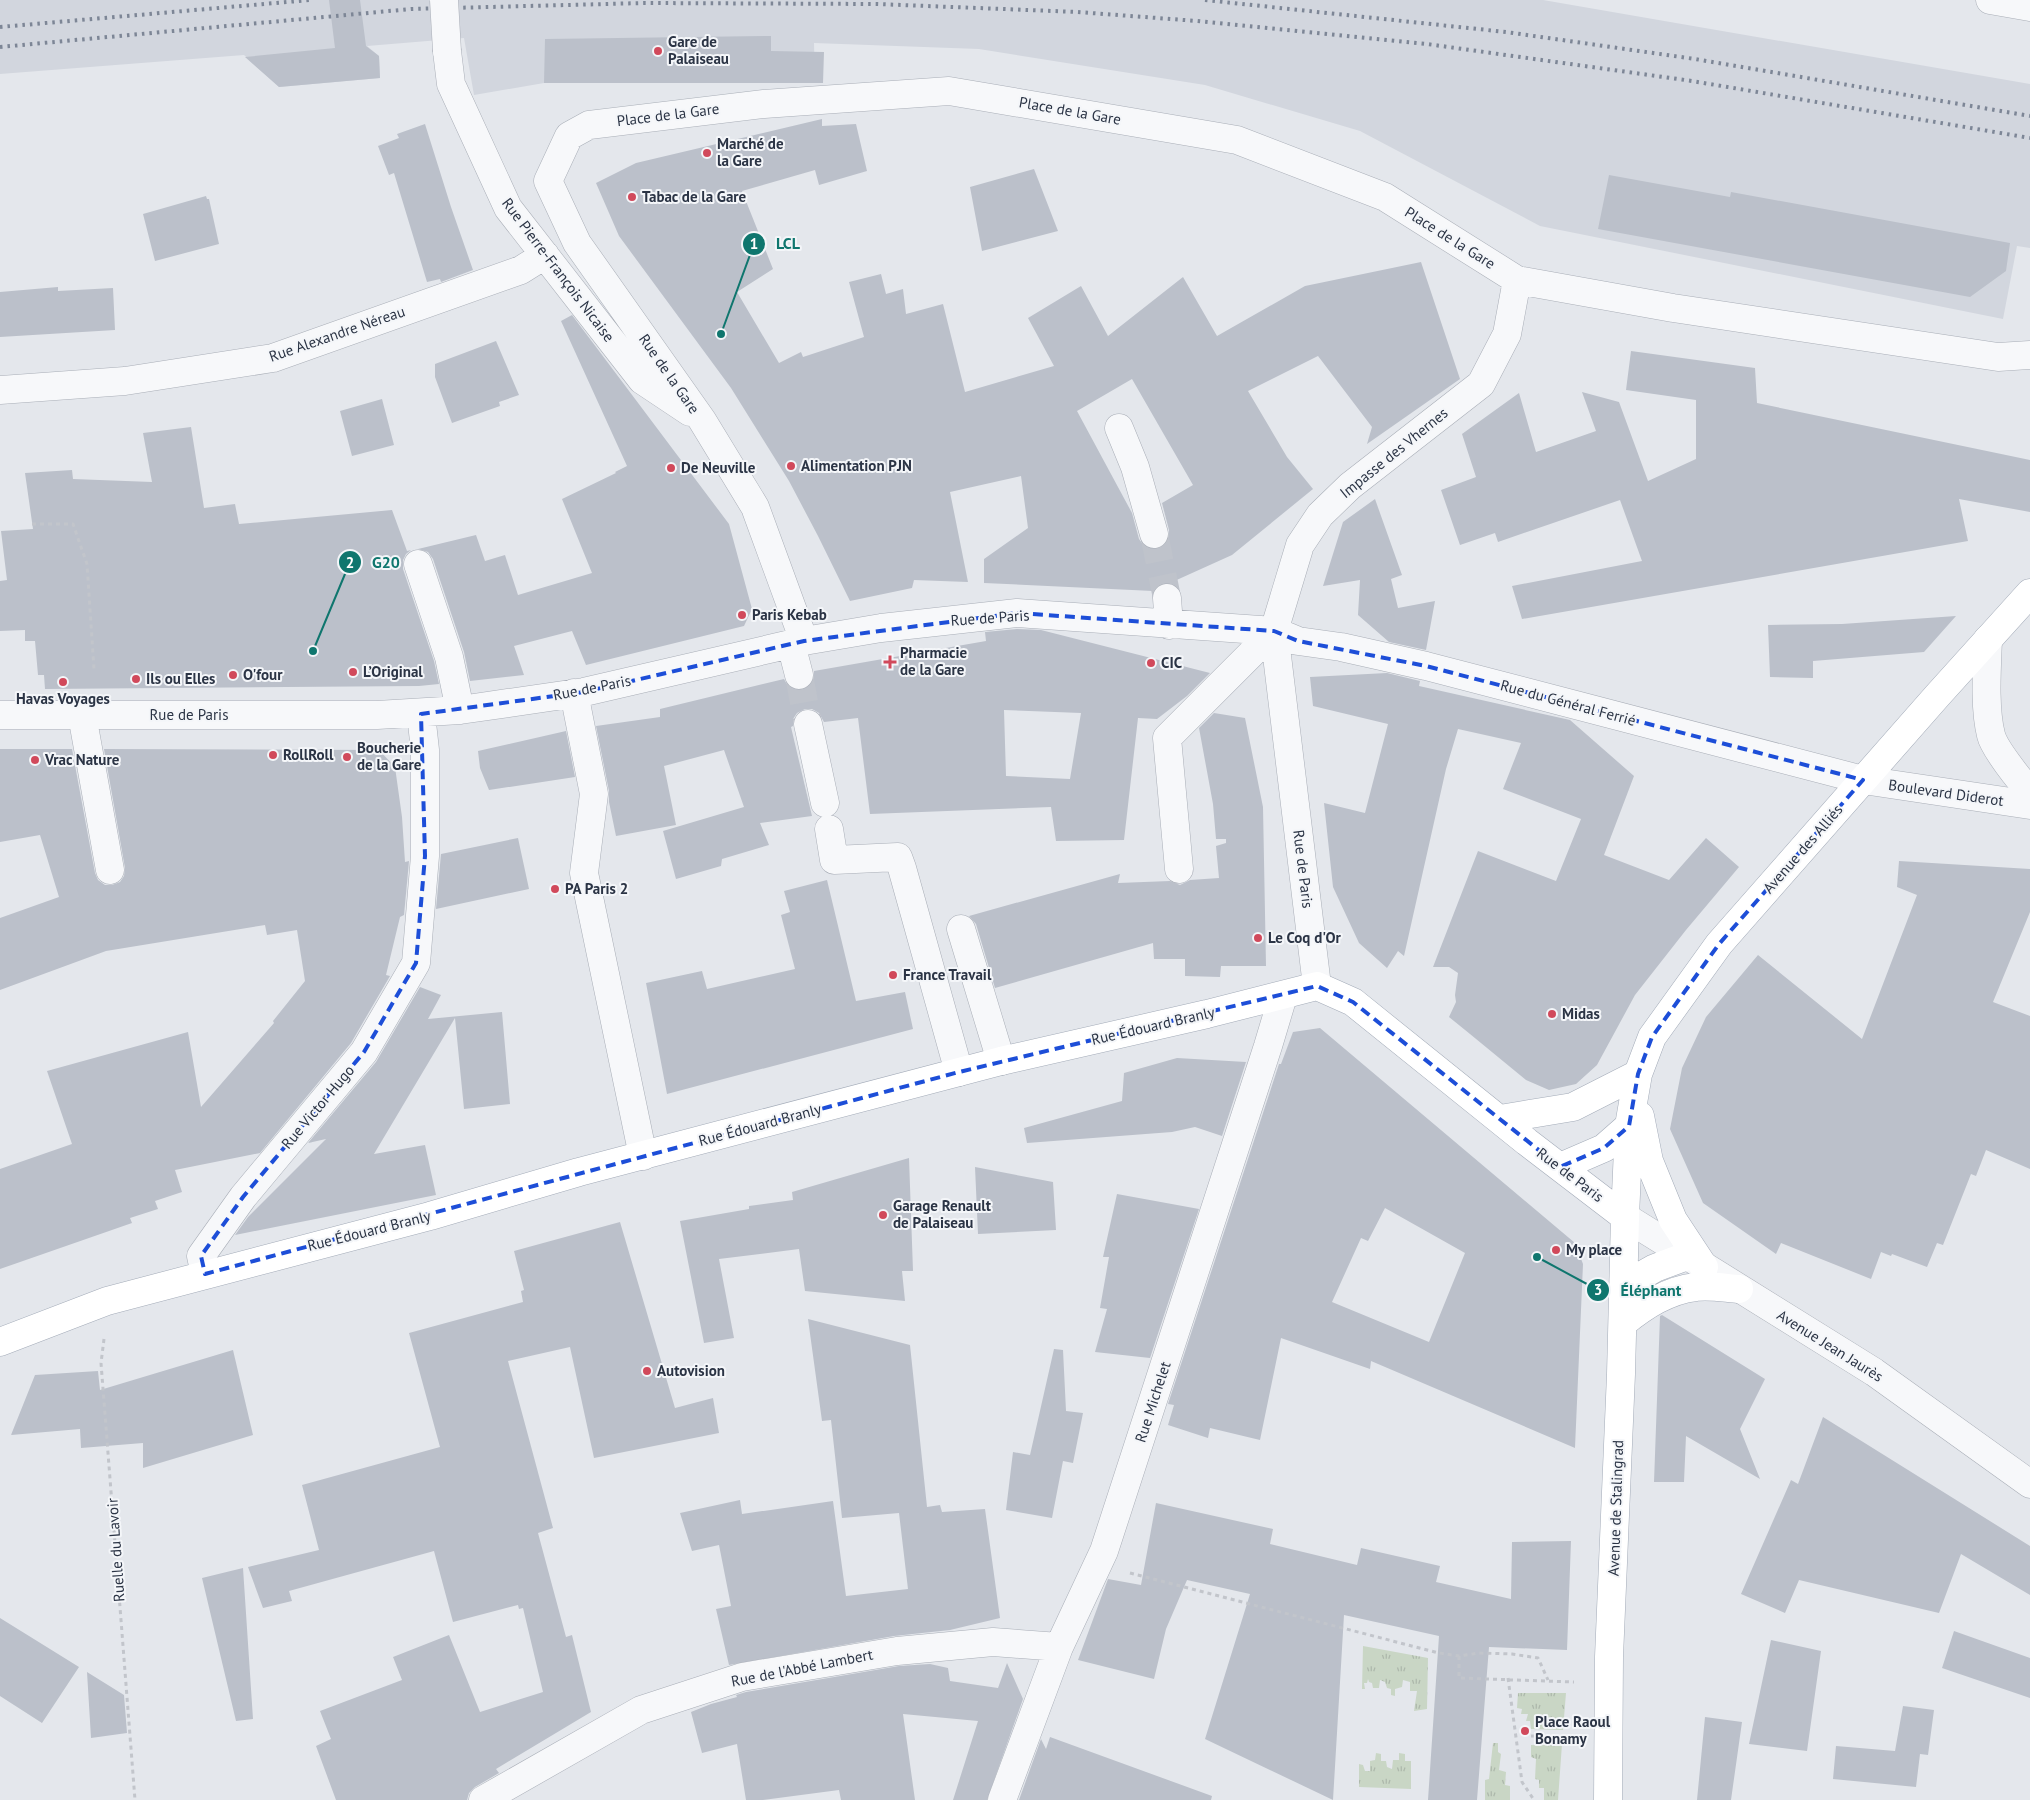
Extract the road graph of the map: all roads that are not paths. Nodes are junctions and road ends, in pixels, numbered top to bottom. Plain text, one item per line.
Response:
1 (444, 0) edge
2 (1992, 0) edge
3 (2030, 7) edge
4 (590, 125) joint
5 (545, 255) junction
6 (1517, 280) junction
7 (2030, 355) edge
8 (0, 390) edge
9 (702, 420) junction
10 (1119, 428) dead end
11 (1154, 534) tunnel mouth
12 (418, 564) dead end
13 (2030, 593) edge
14 (1167, 598) tunnel mouth
15 (1169, 625) junction
16 (1274, 631) junction
17 (1988, 639) junction
18 (798, 642) junction
19 (799, 675) tunnel mouth
20 (574, 693) junction
21 (460, 710) junction
22 (422, 714) junction
23 (82, 715) junction
24 (0, 716) edge
25 (808, 724) tunnel mouth
26 (1863, 780) junction
27 (2030, 791) edge
28 (825, 803) dead end
29 (2030, 805) edge
30 (829, 829) dead end
31 (1179, 869) dead end
32 (110, 870) dead end
33 (961, 929) dead end
34 (1317, 986) junction
35 (1282, 996) junction
36 (1001, 1061) junction
37 (959, 1072) junction
38 (1636, 1083) junction
39 (1500, 1119) junction
40 (1629, 1126) junction
41 (643, 1156) junction
42 (1560, 1167) junction
43 (1625, 1217) junction
44 (1695, 1262) junction
45 (205, 1274) junction
46 (1623, 1286) junction
47 (1739, 1289) junction
48 (1623, 1323) junction
49 (0, 1342) edge
50 (2030, 1484) edge
51 (1059, 1647) junction
52 (483, 1800) edge
53 (1002, 1800) edge
54 (1608, 1800) edge

1 - 5 street, Rue Pierre-François Nicaise, bridge
2 - 3 street
4 - 6 street, Place de la Gare
4 - 9 street, Rue de la Gare
5 - 8 street, Rue Alexandre Néreau
5 - 9 street, Rue Pierre-François Nicaise
6 - 7 street
6 - 16 street, Impasse des Vhernes
9 - 18 street, Rue de la Gare
10 - 11 street
12 - 21 street
13 - 17 main road, Avenue des Alliés
14 - 15 street
15 - 16 street, Rue de Paris
15 - 18 street, Rue de Paris
16 - 26 street, Rue du Général Ferrié
16 - 31 street
16 - 34 street, Rue de Paris
17 - 26 main road, Avenue des Alliés
17 - 27 street
18 - 19 street, Rue de la Gare
18 - 20 street, Rue de Paris
20 - 21 street, Rue de Paris
20 - 41 street
21 - 22 street, Rue de Paris
22 - 23 street, Rue de Paris
22 - 45 street, Rue Victor Hugo
23 - 24 street, Rue de Paris
23 - 32 street
25 - 28 street
26 - 29 street, Boulevard Diderot
26 - 38 main road, Avenue des Alliés
30 - 37 street
33 - 36 street
34 - 35 main road, Rue Édouard Branly
34 - 39 main road, Rue de Paris
35 - 36 main road, Rue Édouard Branly
35 - 51 street, Rue Michelet
36 - 37 main road, Rue Édouard Branly
37 - 41 main road, Rue Édouard Branly
38 - 39 main road
38 - 40 main road, Avenue des Alliés
38 - 44 main road
39 - 42 main road, Rue de Paris
40 - 42 main road
40 - 43 main road, Avenue des Alliés
41 - 45 main road, Rue Édouard Branly
42 - 43 main road, Rue de Paris
43 - 44 street, Avenue Jean Jaurès
43 - 46 main road, Avenue de Stalingrad
44 - 46 main road
44 - 47 street, Avenue Jean Jaurès
45 - 49 main road
46 - 48 main road, Avenue de Stalingrad
47 - 48 main road
47 - 50 street, Avenue Jean Jaurès
48 - 54 main road, Avenue de Stalingrad
51 - 52 street, Rue de l'Abbé Lambert
51 - 53 street, Rue Michelet

